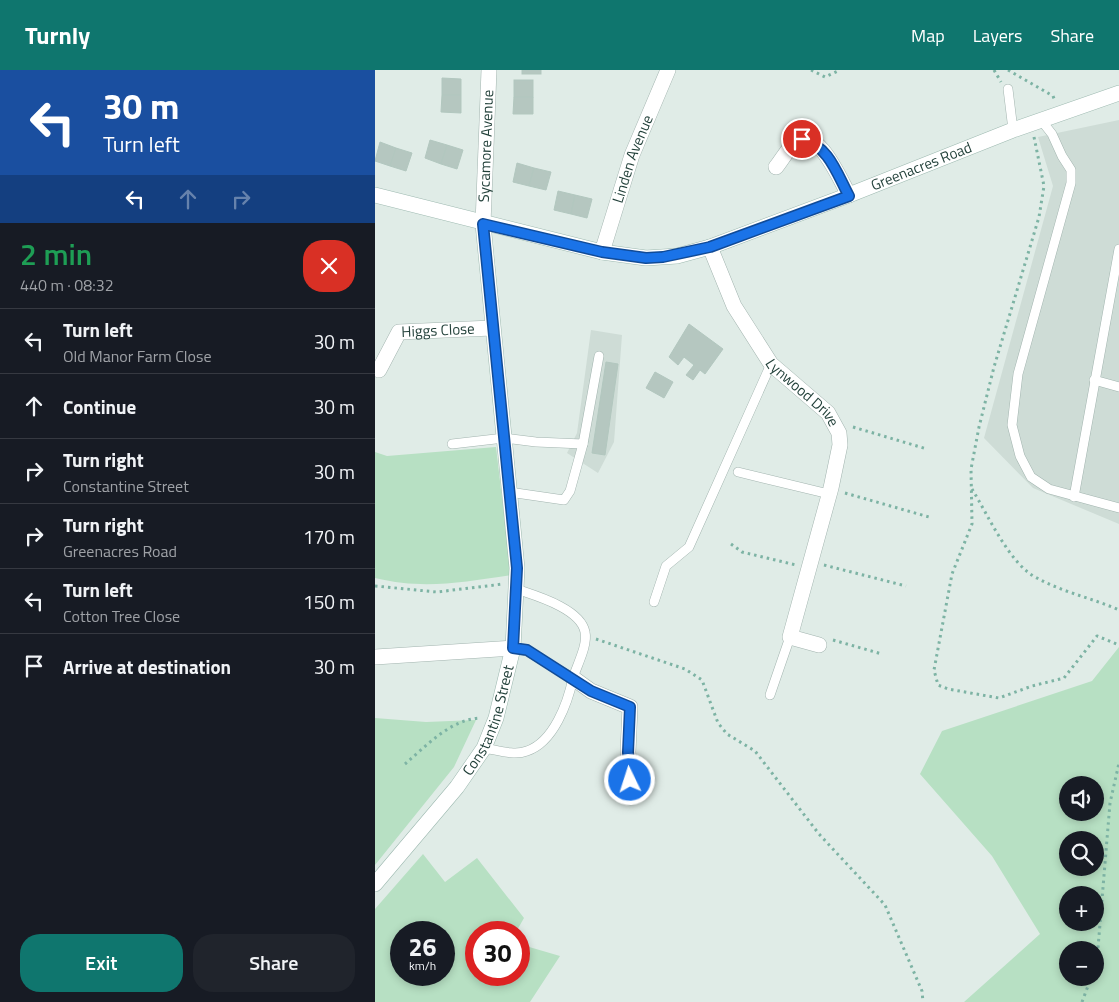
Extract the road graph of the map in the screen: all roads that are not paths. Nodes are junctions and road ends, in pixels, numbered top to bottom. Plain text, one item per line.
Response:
1 (489, 70) edge
2 (668, 70) edge
3 (1007, 89) dead end
4 (1119, 93) edge
5 (1041, 120) junction
6 (1013, 130) junction
7 (776, 167) dead end
8 (375, 196) edge
9 (849, 196) junction
10 (483, 224) junction
11 (710, 247) junction
12 (1119, 249) edge
13 (602, 252) junction
14 (492, 328) junction
15 (599, 356) dead end
16 (771, 364) junction
17 (379, 370) dead end
18 (1094, 380) junction
19 (1119, 387) edge
20 (504, 438) junction
21 (452, 444) dead end
22 (583, 444) junction
23 (738, 472) dead end
24 (830, 491) junction
25 (509, 492) junction
26 (1074, 496) junction
27 (1119, 508) edge
28 (519, 587) junction
29 (654, 602) dead end
30 (790, 638) junction
31 (819, 645) road end
32 (513, 648) junction
33 (375, 657) edge
34 (573, 678) junction
35 (770, 695) dead end
36 (484, 748) junction
37 (630, 780) dead end
38 (375, 884) edge

1 - 10 street, Sycamore Avenue
2 - 13 street, Linden Avenue
3 - 6 lane
4 - 5 street, Greenacres Road
5 - 6 street, Greenacres Road
5 - 26 lane
6 - 9 street, Greenacres Road
7 - 9 street
8 - 10 street, Greenacres Road
9 - 11 street, Greenacres Road
10 - 13 street, Greenacres Road
10 - 14 street, Constantine Street
11 - 13 street, Greenacres Road
11 - 16 street, Lynwood Drive
12 - 18 lane
14 - 17 street, Higgs Close
14 - 20 street, Constantine Street
15 - 22 lane
16 - 24 street, Lynwood Drive
16 - 29 lane
18 - 19 lane
18 - 26 lane
20 - 21 lane
20 - 22 lane
20 - 25 street, Constantine Street
22 - 25 lane
23 - 24 lane
24 - 30 street, Lynwood Drive
25 - 28 street, Constantine Street
26 - 27 lane
28 - 32 street, Constantine Street
28 - 34 lane
30 - 31 street
30 - 35 lane
32 - 33 street
32 - 34 lane
32 - 36 street, Constantine Street
34 - 36 lane
34 - 37 street
36 - 38 street, Constantine Street

